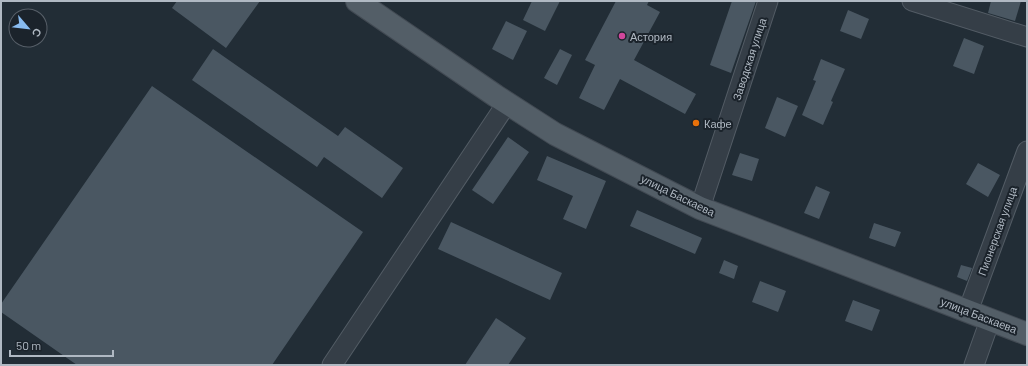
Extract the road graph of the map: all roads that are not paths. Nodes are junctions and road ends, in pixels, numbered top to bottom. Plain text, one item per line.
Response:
1 (357, 1) edge
2 (768, 1) edge
3 (912, 1) edge
4 (1027, 37) edge
5 (507, 103) junction
6 (1027, 151) edge
7 (700, 208) junction
8 (968, 311) junction
9 (990, 320) junction
10 (1027, 334) edge
11 (332, 365) edge
12 (974, 365) edge

1 - 5 main road, улица Баскаева
2 - 7 street, Заводская улица
3 - 4 street
5 - 7 main road, улица Баскаева
5 - 11 street
6 - 8 street, Пионерская улица
7 - 8 main road, улица Баскаева
8 - 9 main road, улица Баскаева
9 - 10 main road, улица Баскаева
9 - 12 street

